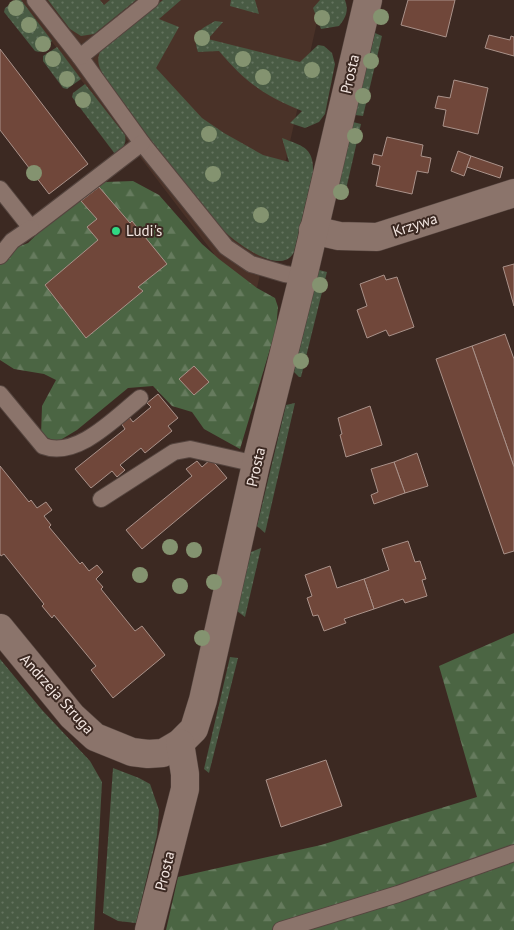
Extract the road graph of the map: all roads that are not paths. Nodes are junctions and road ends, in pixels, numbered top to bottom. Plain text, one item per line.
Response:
1 (35, 0) edge
2 (152, 0) edge
3 (368, 0) edge
4 (80, 57) junction
5 (142, 143) junction
6 (0, 189) edge
7 (514, 193) edge
8 (31, 228) junction
9 (313, 230) junction
10 (0, 256) edge
11 (303, 277) junction
12 (0, 394) edge
13 (140, 398) dead end
14 (256, 464) junction
15 (101, 499) dead end
16 (0, 628) edge
17 (180, 743) junction
18 (514, 852) edge
19 (150, 930) edge
20 (281, 930) edge

1 - 4 lane
2 - 4 lane
3 - 9 street, Prosta
4 - 5 lane
5 - 8 lane
5 - 11 lane
6 - 8 lane
7 - 9 street, Krzywa
8 - 10 lane
9 - 11 street, Prosta
11 - 14 street, Prosta
12 - 13 lane
14 - 15 lane
14 - 17 street, Prosta
16 - 17 street, Andrzeja Struga
17 - 19 street, Prosta
18 - 20 lane

